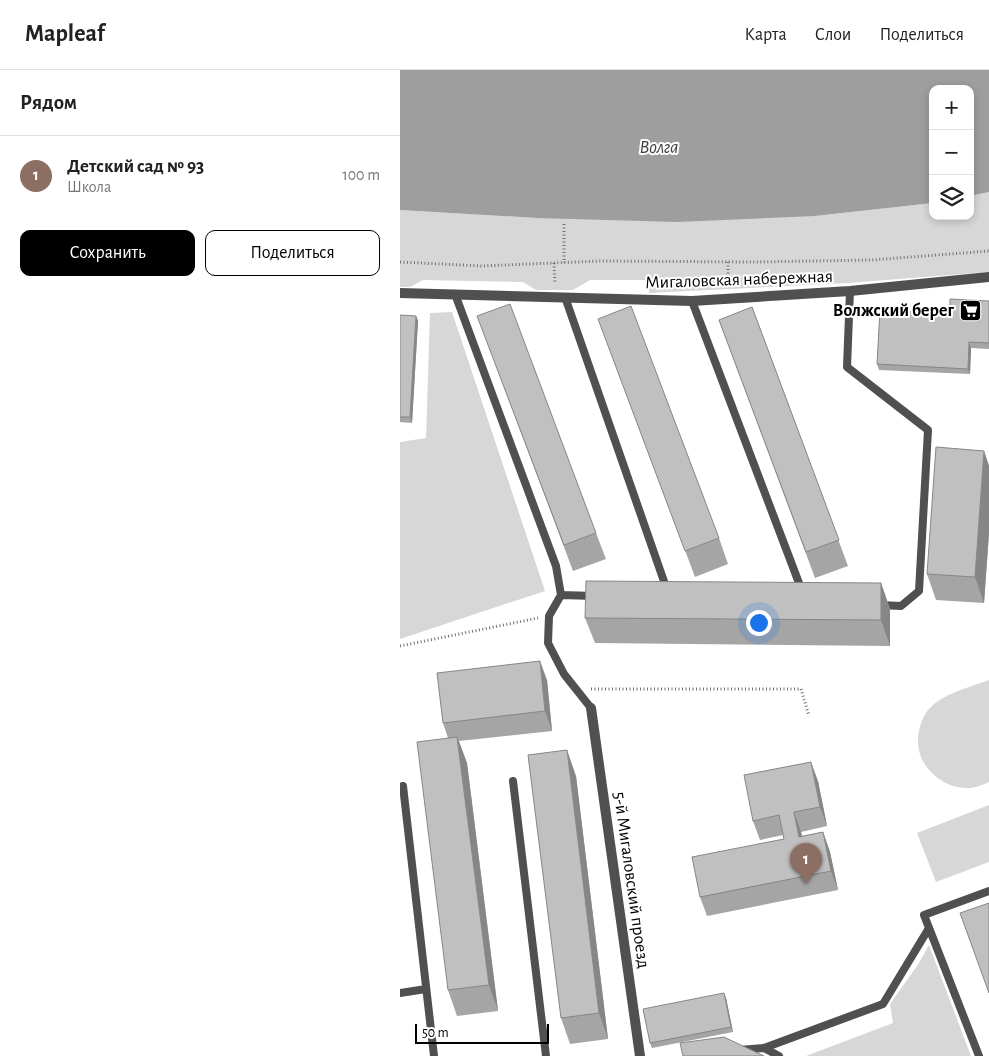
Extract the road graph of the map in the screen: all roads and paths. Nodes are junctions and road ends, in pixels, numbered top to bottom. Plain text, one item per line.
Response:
1 (564, 224) dead end
2 (989, 251) edge
3 (400, 262) edge
4 (564, 262) junction
5 (728, 262) junction
6 (554, 263) junction
7 (989, 277) edge
8 (728, 284) dead end
9 (850, 291) junction
10 (400, 293) edge
11 (455, 294) junction
12 (560, 297) junction
13 (692, 300) junction
14 (561, 595) junction
15 (601, 596) edge
16 (670, 599) edge
17 (806, 603) edge
18 (872, 605) edge
19 (548, 616) junction
20 (400, 646) edge
21 (577, 689) junction
22 (592, 708) joint
23 (809, 716) dead end
24 (513, 781) dead end
25 (403, 786) dead end
26 (989, 891) edge
27 (929, 928) junction
28 (426, 990) junction
29 (400, 993) edge
30 (764, 1048) junction
31 (728, 1051) edge
32 (434, 1056) edge
33 (546, 1056) edge
34 (640, 1056) edge
35 (779, 1056) edge
36 (979, 1056) edge

1 - 4 path
2 - 5 path
3 - 6 path
4 - 5 path
4 - 6 path
5 - 8 path
6 - 12 path
7 - 9 street, Мигаловская набережная
9 - 13 street, Мигаловская набережная
9 - 18 lane
10 - 11 street, Мигаловская набережная
11 - 12 street, Мигаловская набережная
11 - 14 lane
12 - 13 street, Мигаловская набережная
12 - 16 lane
13 - 17 lane
14 - 15 lane
14 - 19 lane
19 - 20 path
19 - 21 lane
21 - 22 lane
21 - 23 path
22 - 34 street, 5-й Мигаловский проезд
24 - 33 lane
25 - 28 lane
26 - 27 lane
27 - 30 lane
27 - 36 lane
28 - 29 lane
28 - 32 lane
30 - 31 lane
30 - 35 lane

